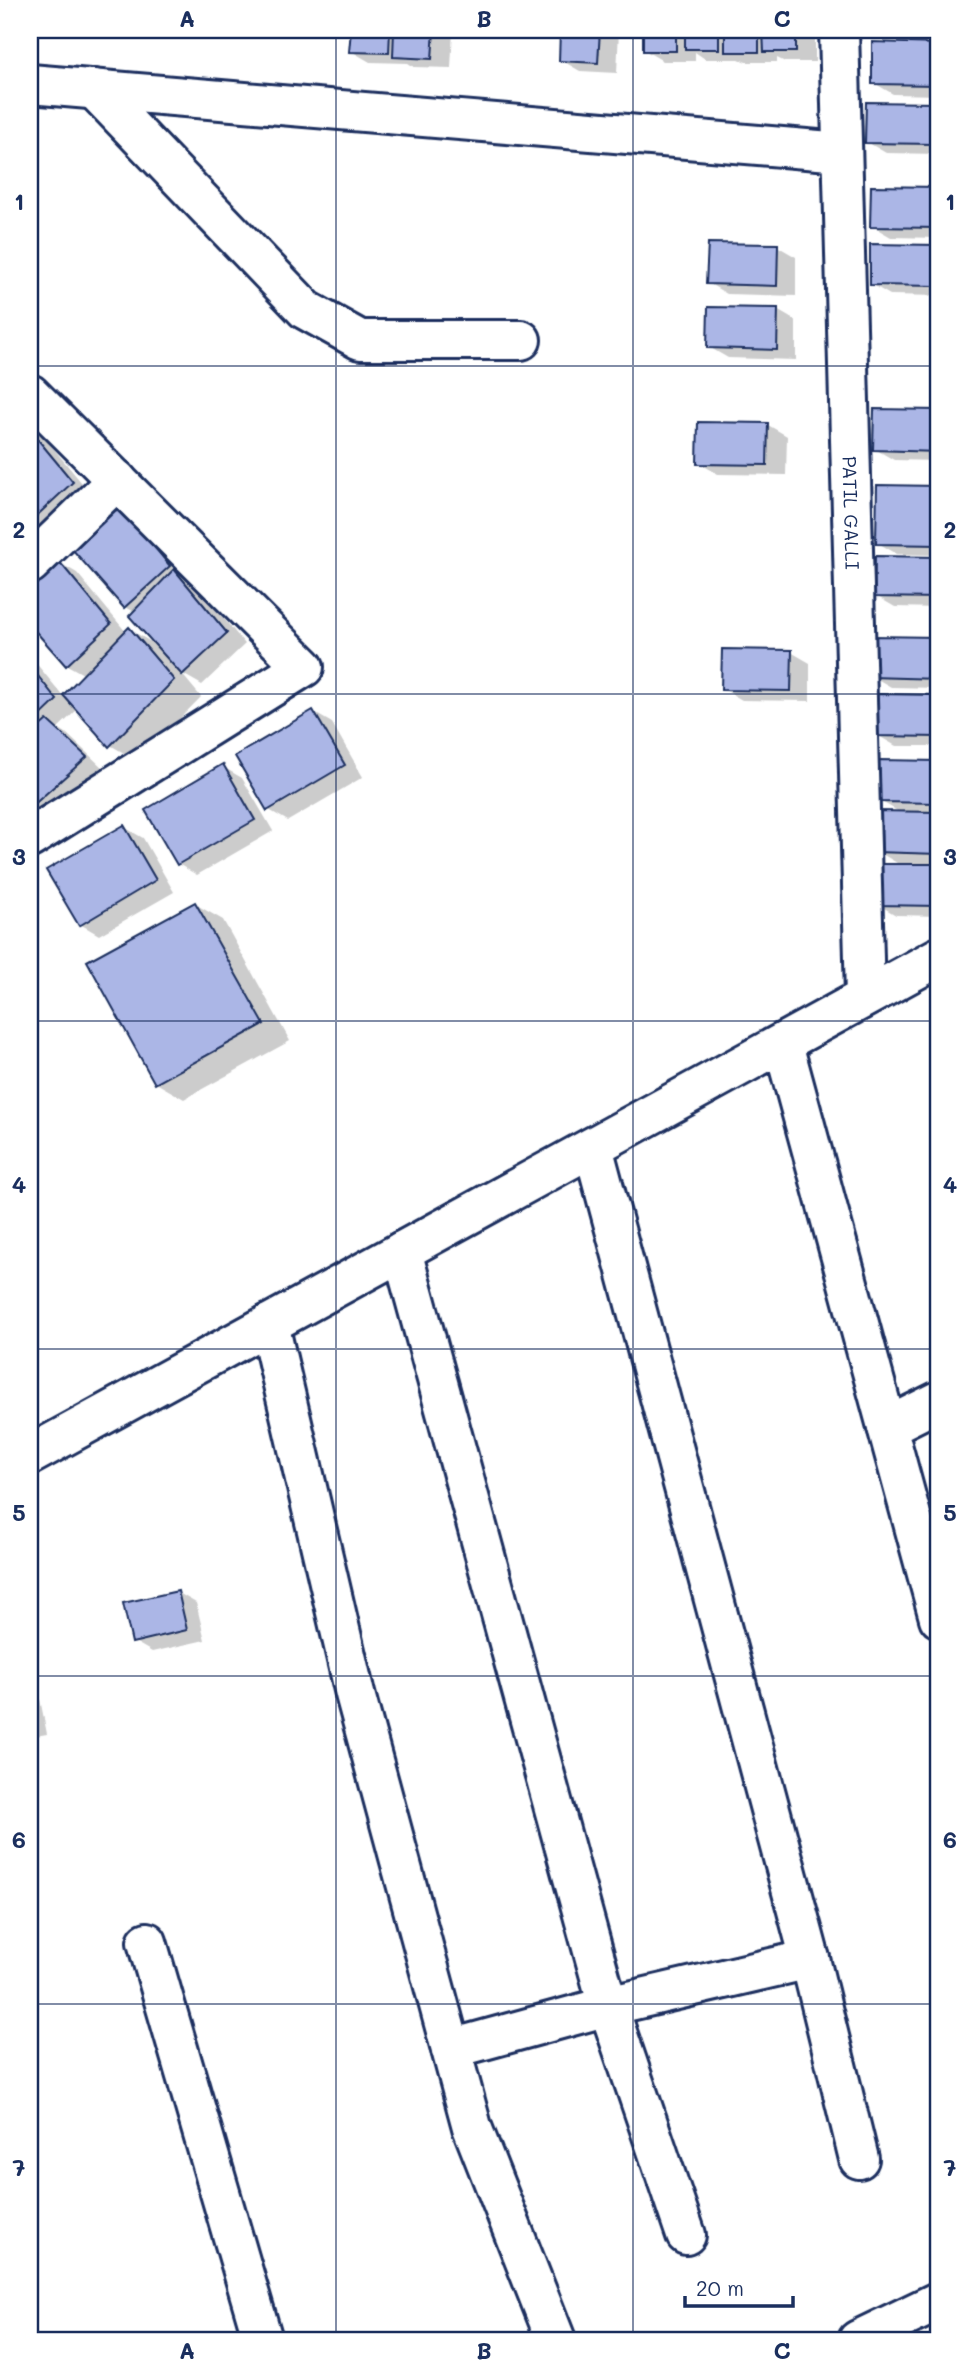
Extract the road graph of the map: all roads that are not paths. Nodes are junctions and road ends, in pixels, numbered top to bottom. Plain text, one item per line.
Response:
1 (839, 30) edge
2 (30, 84) edge
3 (94, 89) junction
4 (842, 152) junction
5 (521, 340) dead end
6 (30, 394) edge
7 (117, 480) junction
8 (30, 564) edge
9 (30, 838) edge
10 (939, 957) edge
11 (865, 996) junction
12 (783, 1044) junction
13 (593, 1147) junction
14 (402, 1251) junction
15 (269, 1324) junction
16 (939, 1401) edge
17 (887, 1427) junction
18 (30, 1455) edge
19 (938, 1607) edge
20 (147, 1942) dead end
21 (810, 1959) junction
22 (608, 2006) junction
23 (451, 2049) junction
24 (859, 2158) dead end
25 (686, 2235) dead end
26 (939, 2301) edge
27 (262, 2340) edge
28 (556, 2340) edge
29 (859, 2340) edge

1 - 4 street, PATIL GALLI
2 - 3 street
3 - 4 street
3 - 5 street
4 - 11 street, PATIL GALLI
6 - 7 street
7 - 8 street
7 - 9 street
10 - 11 street
11 - 12 street
12 - 13 street
12 - 17 street
13 - 14 street
13 - 21 street
14 - 15 street
14 - 22 street
15 - 18 street
15 - 23 street
16 - 17 street
17 - 19 street
20 - 27 street
21 - 22 street
21 - 24 street
22 - 23 street
22 - 25 street
23 - 28 street
26 - 29 street

